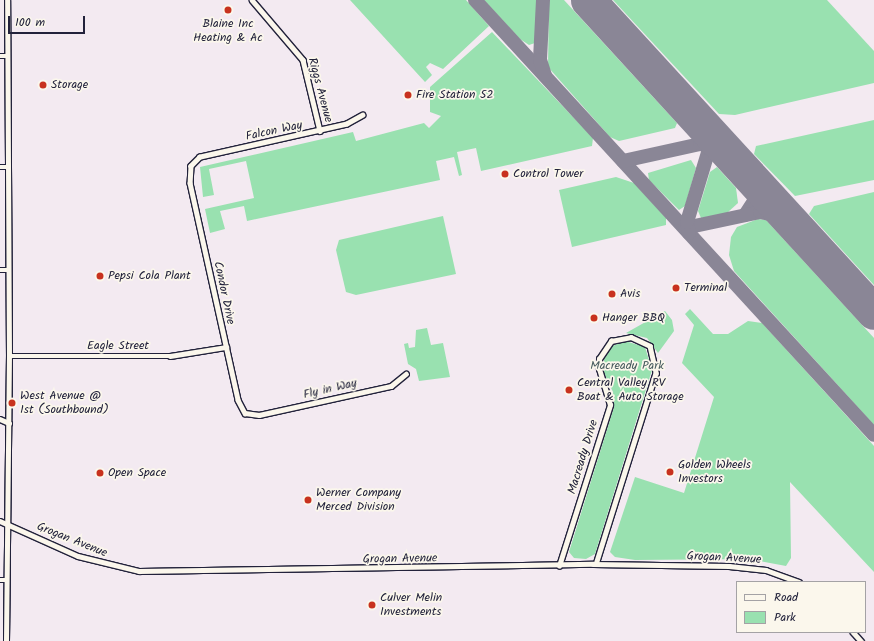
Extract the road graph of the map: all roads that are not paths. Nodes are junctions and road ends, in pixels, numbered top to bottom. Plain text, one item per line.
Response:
1 (7, 0) edge
2 (252, 0) edge
3 (0, 56) edge
4 (7, 56) junction
5 (363, 115) dead end
6 (320, 131) junction
7 (8, 166) junction
8 (191, 166) joint
9 (0, 167) edge
10 (0, 270) edge
11 (9, 270) junction
12 (226, 347) junction
13 (9, 356) junction
14 (406, 374) dead end
15 (254, 416) joint
16 (0, 419) edge
17 (9, 423) junction
18 (0, 521) edge
19 (8, 524) junction
20 (596, 564) junction
21 (560, 566) junction
22 (0, 580) edge
23 (6, 580) junction
24 (797, 581) edge
25 (854, 633) edge
26 (6, 641) edge
27 (861, 641) edge

1 - 4 street
2 - 6 street, Riggs Avenue
3 - 4 street
4 - 7 street
5 - 6 street, Falcon Way
6 - 8 street, Falcon Way
7 - 9 street
7 - 11 street
8 - 12 street, Condor Drive
10 - 11 street
11 - 13 street
12 - 13 street, Eagle Street
12 - 15 street, Condor Drive
13 - 17 street
14 - 15 street, Fly in Way
16 - 17 street
17 - 19 street
18 - 19 street, Grogan Avenue
19 - 21 street, Grogan Avenue
19 - 23 street
20 - 21 street, Grogan Avenue
20 - 21 street, Macready Drive
20 - 24 street, Grogan Avenue
22 - 23 street
23 - 26 street
25 - 27 street

